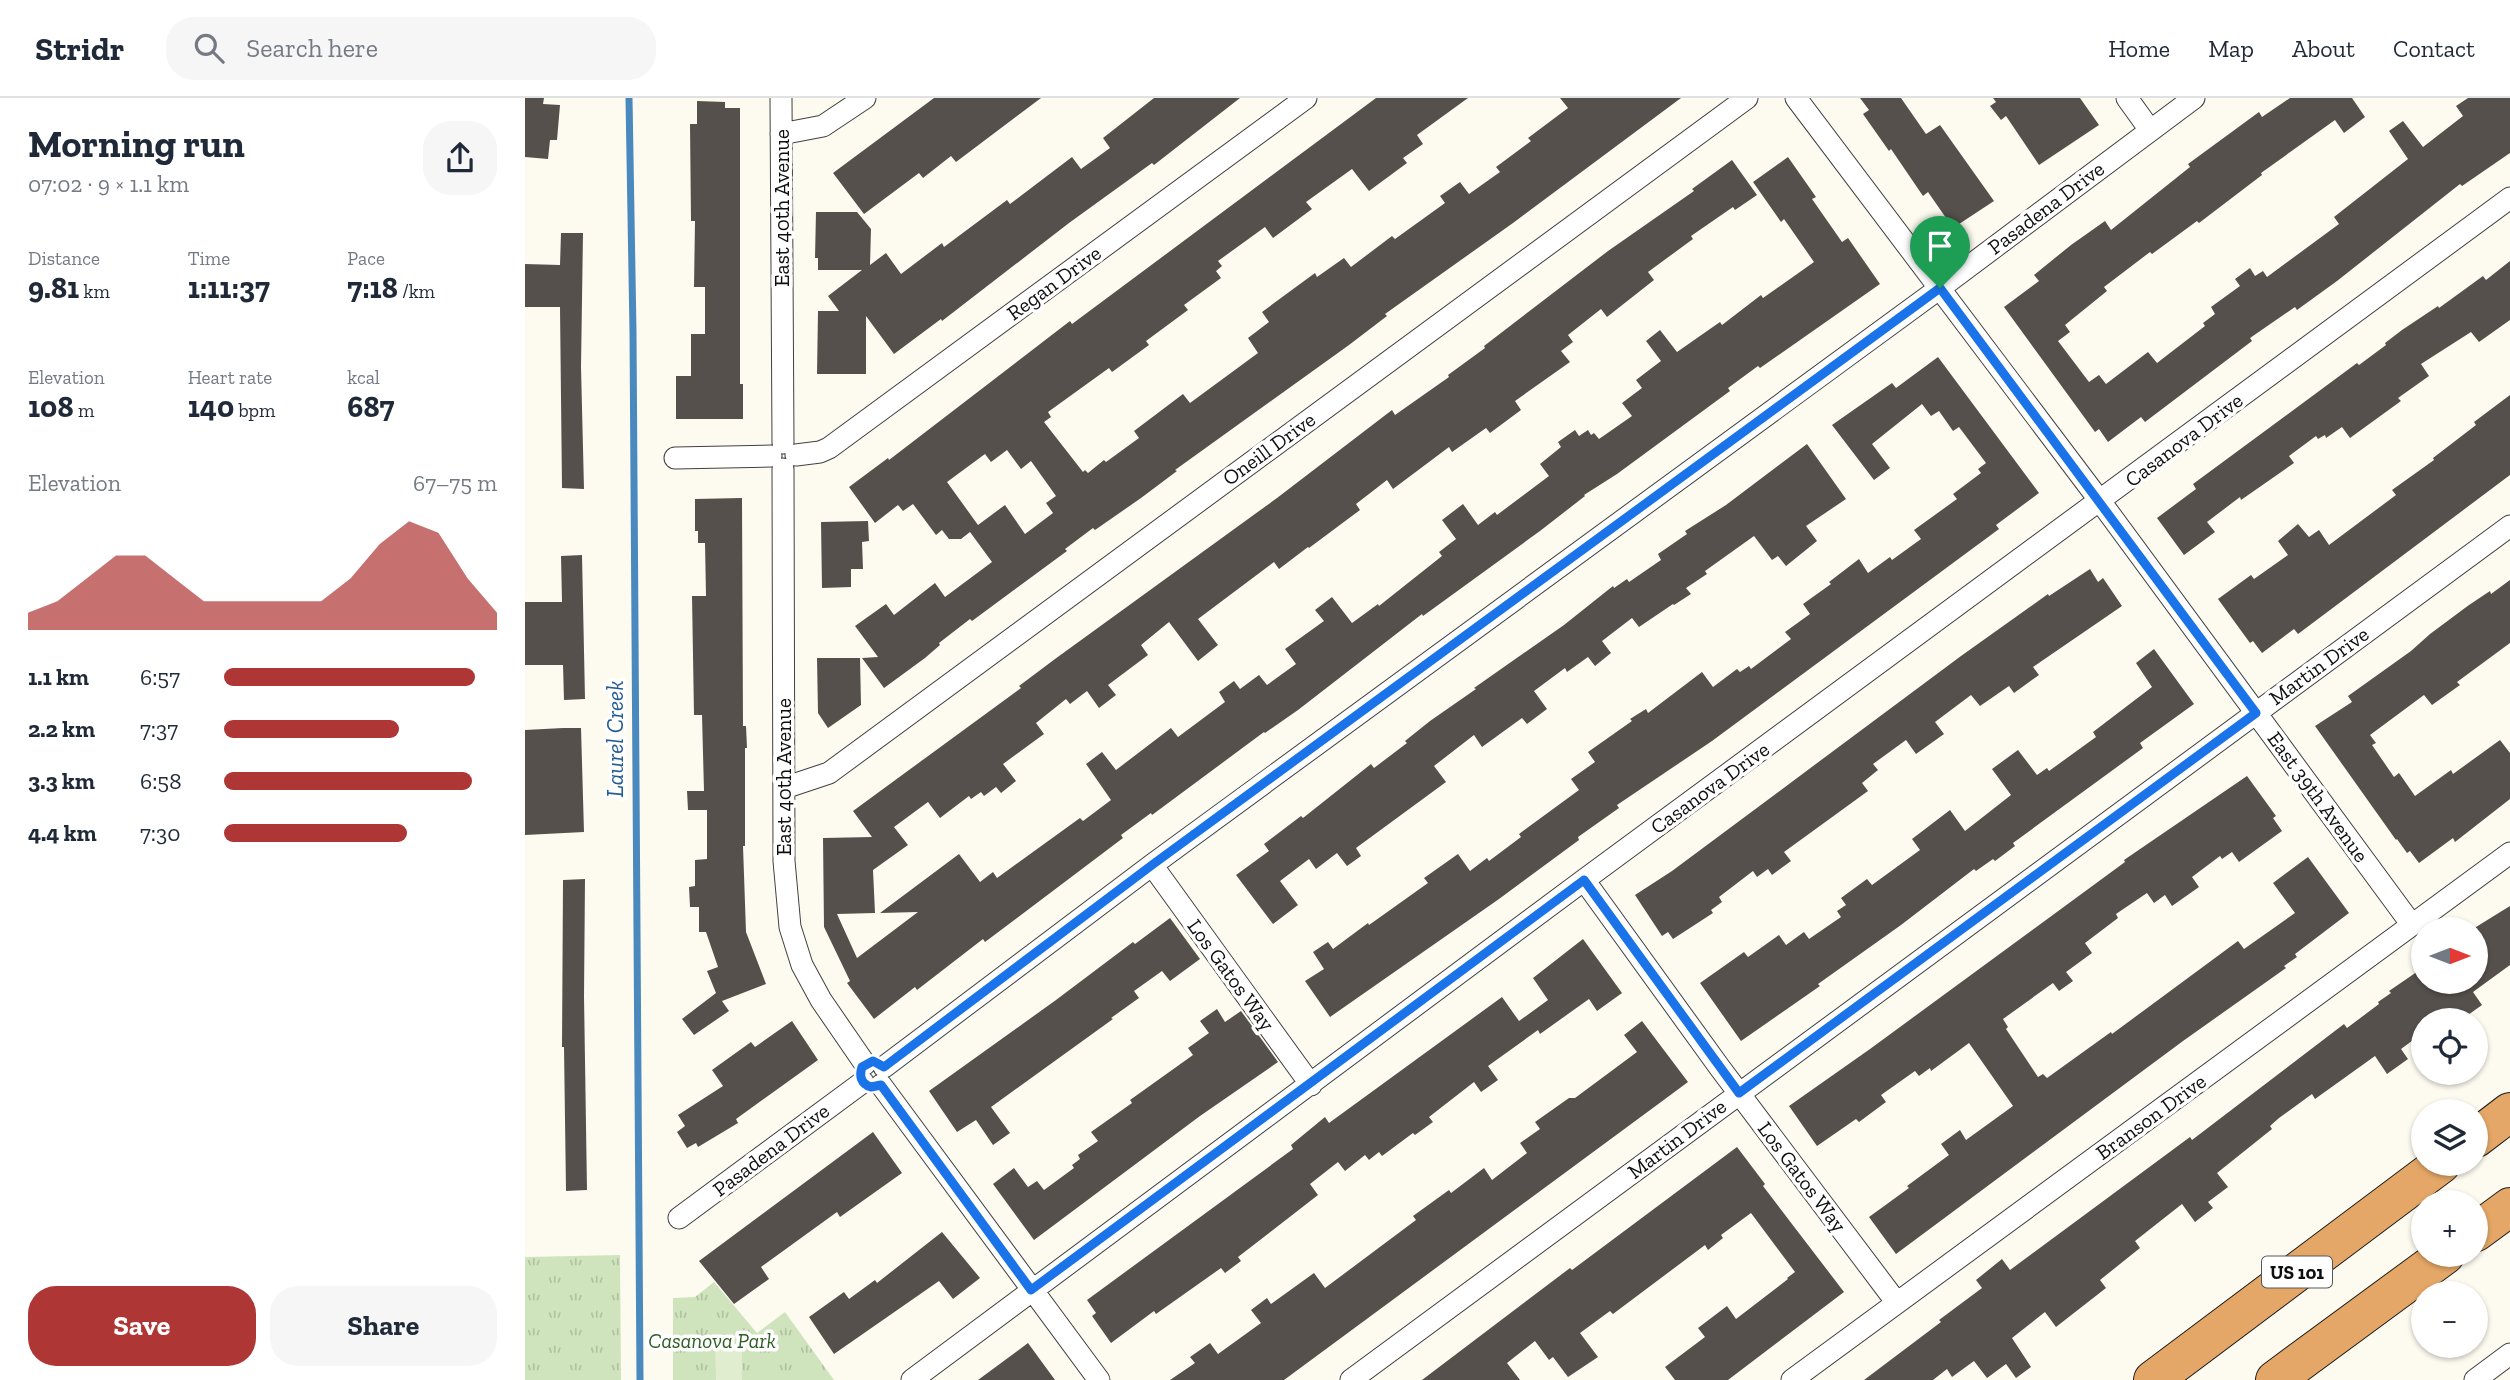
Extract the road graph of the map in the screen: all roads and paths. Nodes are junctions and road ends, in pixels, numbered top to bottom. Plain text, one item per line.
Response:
1 (781, 98) edge
2 (865, 98) edge
3 (1306, 98) edge
4 (1747, 98) edge
5 (1796, 98) edge
6 (2127, 98) edge
7 (2194, 98) edge
8 (2150, 130) junction
9 (781, 134) junction
10 (2510, 198) edge
11 (1940, 288) junction
12 (783, 456) junction
13 (675, 458) dead end
14 (2100, 501) junction
15 (2510, 526) edge
16 (2256, 713) junction
17 (785, 788) junction
18 (2510, 853) edge
19 (1152, 865) junction
20 (1584, 880) junction
21 (2423, 917) edge
22 (2411, 924) edge
23 (2411, 926) edge
24 (873, 1075) junction
25 (1311, 1084) junction
26 (1739, 1093) junction
27 (2510, 1112) edge
28 (2488, 1129) edge
29 (2425, 1176) edge
30 (2510, 1207) edge
31 (679, 1219) dead end
32 (2488, 1223) edge
33 (2429, 1267) edge
34 (1031, 1290) junction
35 (1897, 1303) junction
36 (2510, 1354) edge
37 (912, 1380) edge
38 (1099, 1380) edge
39 (1351, 1380) edge
40 (1792, 1380) edge
41 (2153, 1380) edge
42 (2275, 1380) edge
43 (2475, 1380) edge

1 - 9 street, East 40th Avenue
2 - 9 street
3 - 12 street, Regan Drive
4 - 17 street, Oneill Drive
5 - 11 street, East 39th Avenue
6 - 8 street
7 - 8 street, Pasadena Drive
8 - 11 street, Pasadena Drive
9 - 12 street, East 40th Avenue
10 - 14 street, Casanova Drive
11 - 14 street, East 39th Avenue
11 - 19 street, Pasadena Drive
12 - 13 street, Regan Drive
12 - 17 street, East 40th Avenue
14 - 16 street, East 39th Avenue
14 - 20 street, Casanova Drive
15 - 16 street, Martin Drive
16 - 22 street, East 39th Avenue
16 - 26 street, Martin Drive
17 - 24 street, East 40th Avenue
18 - 21 street, Branson Drive
19 - 24 street, Pasadena Drive
19 - 25 street, Los Gatos Way
20 - 25 street, Casanova Drive
20 - 26 street, Los Gatos Way
23 - 35 street, Branson Drive
24 - 31 street, Pasadena Drive
24 - 34 street, East 40th Avenue
25 - 34 street, Casanova Drive
26 - 35 street, Los Gatos Way
26 - 39 street, Martin Drive
27 - 28 highway
29 - 41 highway, US 101
30 - 32 highway
33 - 42 highway
34 - 37 street, Casanova Drive
34 - 38 street, East 40th Avenue
35 - 40 street, Branson Drive
36 - 43 street

